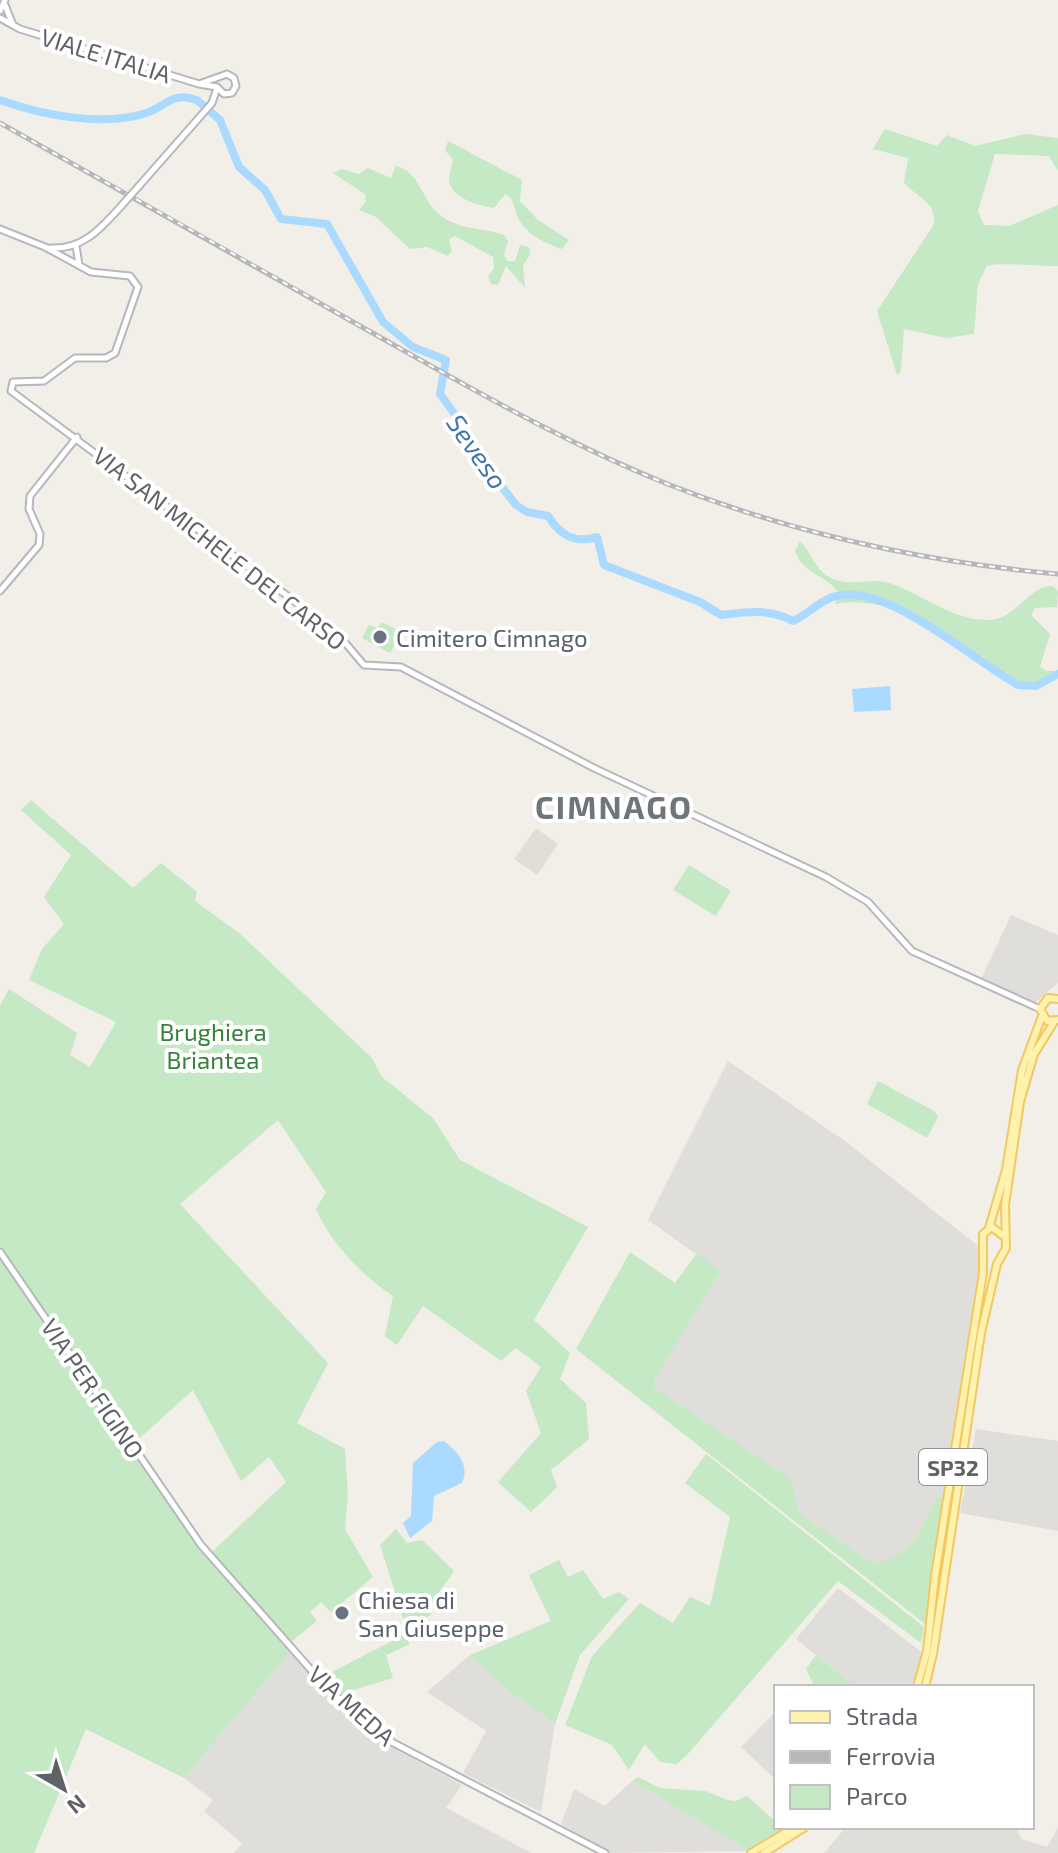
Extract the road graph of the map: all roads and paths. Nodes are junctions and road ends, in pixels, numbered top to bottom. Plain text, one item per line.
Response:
1 (5, 2) edge
2 (0, 11) edge
3 (0, 18) edge
4 (13, 25) junction
5 (218, 79) junction
6 (199, 84) junction
7 (217, 88) junction
8 (228, 94) junction
9 (212, 103) junction
10 (0, 229) edge
11 (45, 247) junction
12 (72, 247) junction
13 (71, 260) junction
14 (79, 266) junction
15 (77, 437) junction
16 (0, 591) edge
17 (1057, 998) edge
18 (1041, 1009) junction
19 (1056, 1021) edge
20 (989, 1228) junction
21 (1004, 1238) junction
22 (985, 1246) junction
23 (0, 1252) edge
24 (1002, 1254) junction
25 (186, 1523) joint
26 (918, 1685) edge
27 (925, 1685) edge
28 (792, 1829) edge
29 (802, 1829) edge
30 (605, 1853) edge
31 (751, 1853) edge
32 (764, 1853) edge

1 - 2 street
1 - 4 street, VIALE ITALIA
3 - 4 street, VIALE ITALIA
4 - 6 street, VIALE ITALIA
5 - 6 street, VIALE ITALIA
5 - 7 street
5 - 8 street
6 - 7 street, VIALE ITALIA
7 - 8 street, VIALE ITALIA
7 - 9 street
8 - 9 street
9 - 12 street, bridge
10 - 11 street
11 - 12 street
11 - 13 street
12 - 13 street
12 - 14 street
13 - 14 street
14 - 15 street, VIA SAN MICHELE DEL CARSO
15 - 16 street
15 - 18 street, VIA SAN MICHELE DEL CARSO
17 - 18 main road
18 - 19 main road
18 - 20 main road
19 - 21 main road, SP32
20 - 21 main road
20 - 22 main road
21 - 24 main road, SP32
22 - 24 main road
22 - 26 main road, SP32
23 - 25 street, VIA PER FIGINO
24 - 27 main road, SP32
25 - 30 street, VIA MEDA
28 - 31 main road
29 - 32 main road

